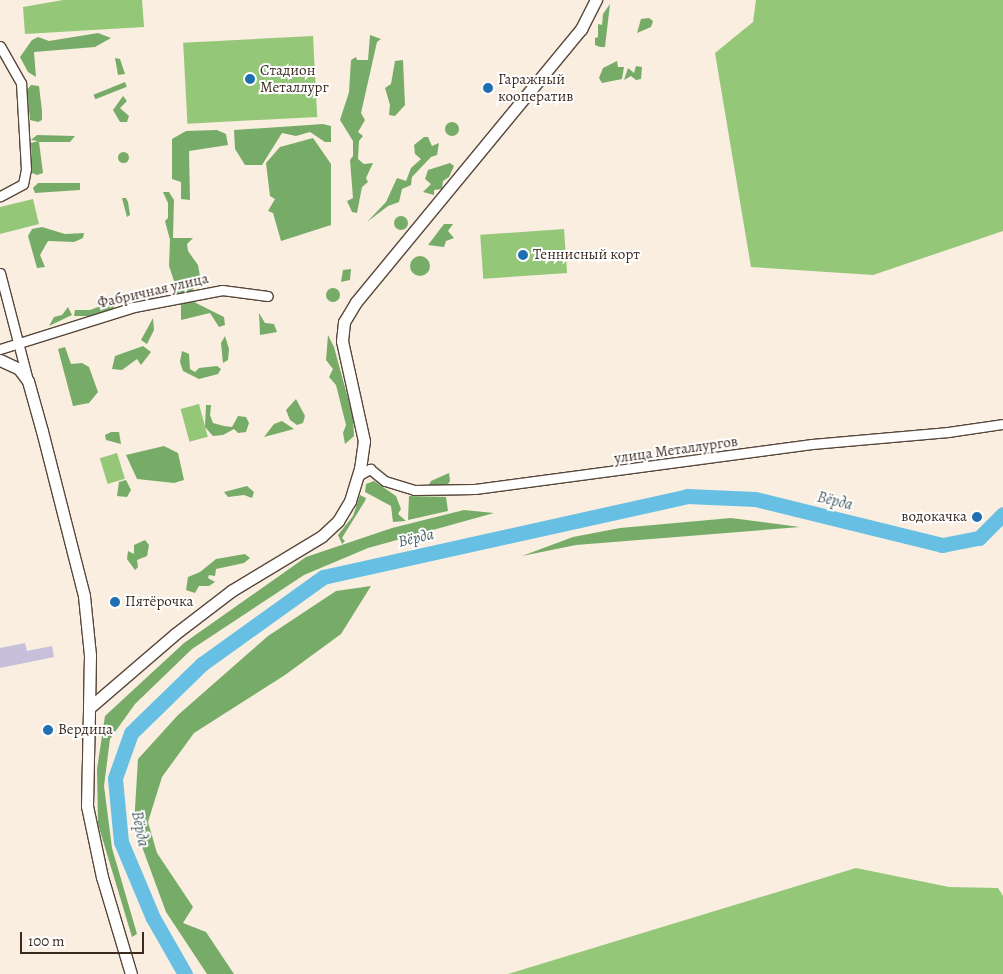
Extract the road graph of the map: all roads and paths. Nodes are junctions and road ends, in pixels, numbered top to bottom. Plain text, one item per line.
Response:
1 (596, 0) edge
2 (0, 46) edge
3 (0, 196) edge
4 (0, 273) edge
5 (268, 296) dead end
6 (19, 344) junction
7 (0, 349) edge
8 (0, 360) edge
9 (28, 381) junction
10 (1003, 424) edge
11 (359, 475) junction
12 (89, 708) junction
13 (131, 974) edge

1 - 11 street
2 - 3 street
4 - 6 street
5 - 6 street, Фабричная улица
6 - 7 street, Фабричная улица
6 - 9 street
8 - 9 street
9 - 12 street
10 - 11 street, улица Металлургов
11 - 12 street
12 - 13 street

